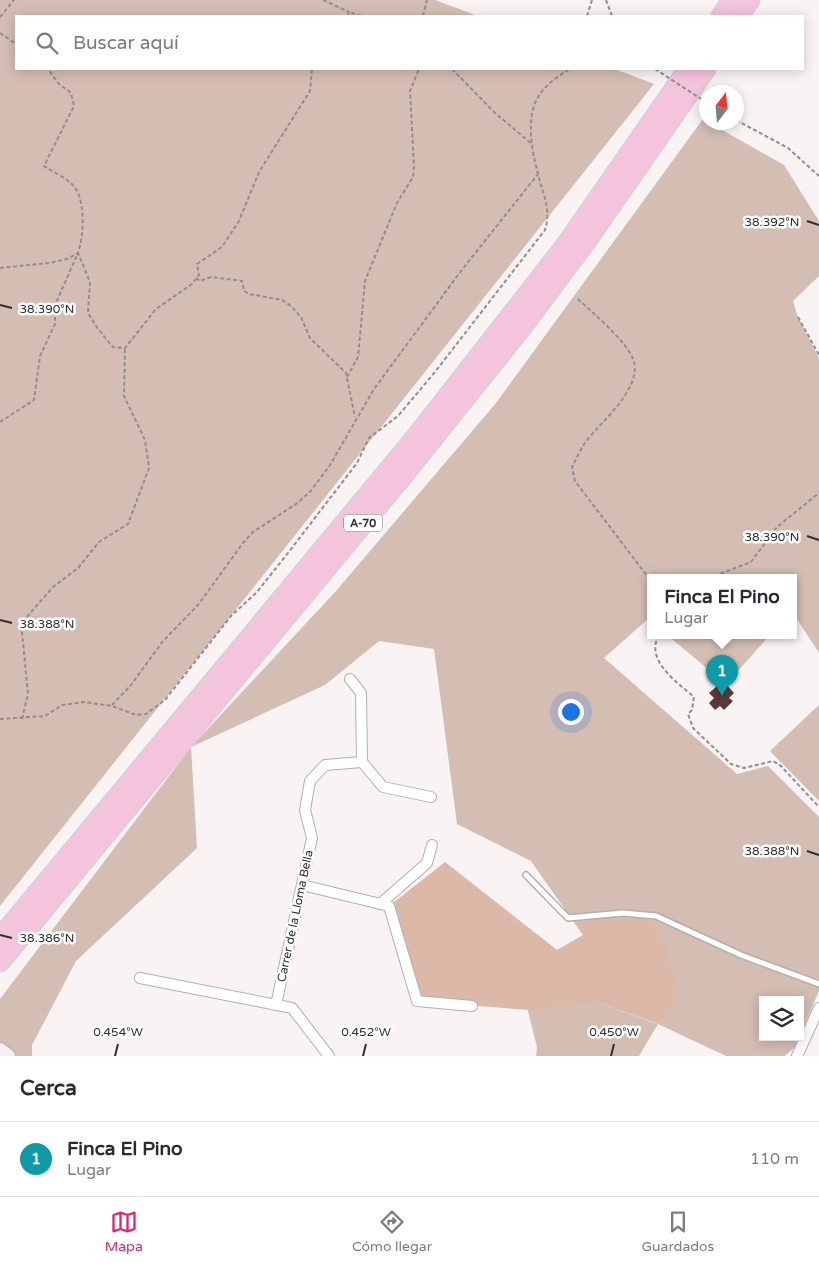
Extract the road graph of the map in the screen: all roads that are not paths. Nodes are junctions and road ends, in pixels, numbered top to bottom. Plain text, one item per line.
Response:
1 (732, 0) edge
2 (750, 0) edge
3 (722, 15) edge
4 (741, 15) edge
5 (687, 70) edge
6 (705, 70) edge
7 (350, 678) dead end
8 (362, 762) junction
9 (431, 797) dead end
10 (432, 845) dead end
11 (526, 875) dead end
12 (302, 885) junction
13 (380, 904) junction
14 (0, 938) edge
15 (0, 962) edge
16 (140, 978) dead end
17 (819, 984) edge
18 (276, 1005) junction
19 (472, 1006) dead end
20 (819, 1008) edge
21 (0, 1050) edge
22 (8, 1056) edge
23 (329, 1056) edge
24 (797, 1056) edge

1 - 3 highway
2 - 4 highway
5 - 14 highway, A-70
6 - 15 highway, A-70
7 - 8 street
8 - 9 street
8 - 12 street, Carrer de la Lloma Bella
10 - 13 street
11 - 17 lane
12 - 13 street
12 - 18 street, Carrer de la Lloma Bella
13 - 19 street
16 - 18 street
18 - 23 street
20 - 24 street
21 - 22 main road

